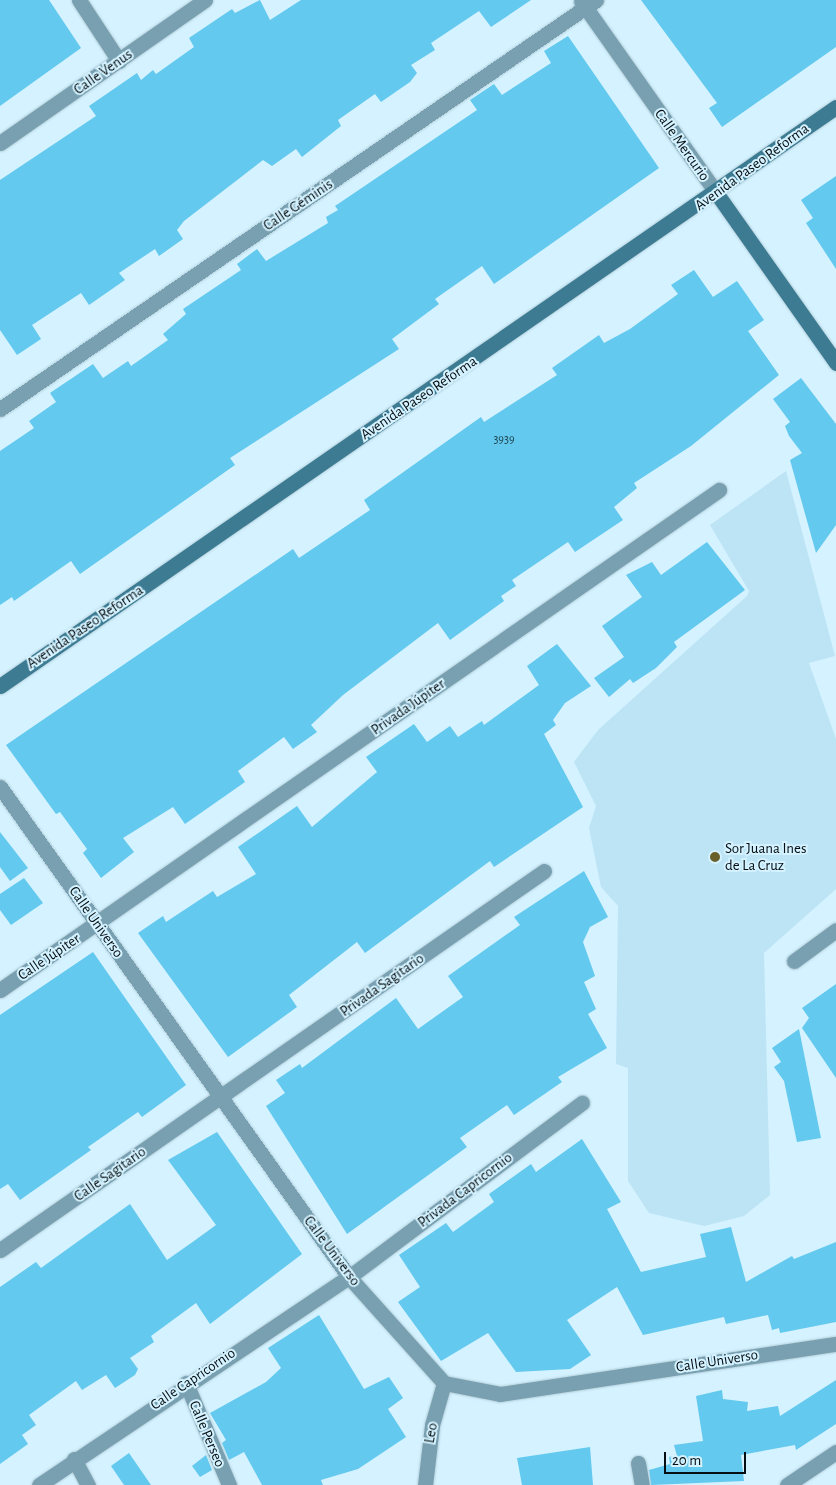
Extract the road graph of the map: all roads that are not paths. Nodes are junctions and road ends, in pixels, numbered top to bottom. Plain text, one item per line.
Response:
1 (79, 0) edge
2 (205, 0) edge
3 (587, 2) edge
4 (119, 61) junction
5 (836, 107) edge
6 (0, 143) edge
7 (717, 194) junction
8 (836, 363) edge
9 (0, 409) edge
10 (719, 490) dead end
11 (0, 686) edge
12 (0, 788) edge
13 (544, 872) dead end
14 (97, 925) junction
15 (836, 930) edge
16 (794, 961) dead end
17 (0, 990) edge
18 (220, 1098) junction
19 (582, 1104) dead end
20 (0, 1250) edge
21 (348, 1277) junction
22 (836, 1344) edge
23 (186, 1383) junction
24 (444, 1383) junction
25 (836, 1452) edge
26 (74, 1459) junction
27 (638, 1463) dead end
28 (39, 1485) edge
29 (88, 1485) edge
30 (229, 1485) edge
31 (425, 1485) edge
32 (642, 1485) edge
33 (787, 1485) edge

1 - 4 street
2 - 4 street, Calle Venus
3 - 7 street, Calle Mercurio
3 - 9 street, Calle Géminis
4 - 6 street, Calle Venus
5 - 7 main road, Avenida Paseo Reforma
7 - 8 main road, Calle Mercurio
7 - 11 main road, Avenida Paseo Reforma
10 - 14 street, Privada Júpiter
12 - 14 street, Calle Universo
13 - 18 street, Privada Sagitario
14 - 17 street, Calle Júpiter
14 - 18 street, Calle Universo
15 - 16 street
18 - 20 street, Calle Sagitario
18 - 21 street, Calle Universo
19 - 21 street, Privada Capricornio
21 - 23 street, Calle Capricornio
21 - 24 street, Calle Universo
22 - 24 street, Calle Universo
23 - 26 street, Calle Capricornio
23 - 30 street, Calle Perseo
24 - 31 street, Leo
25 - 33 street
26 - 28 street, Calle Capricornio
26 - 29 street
27 - 32 street

